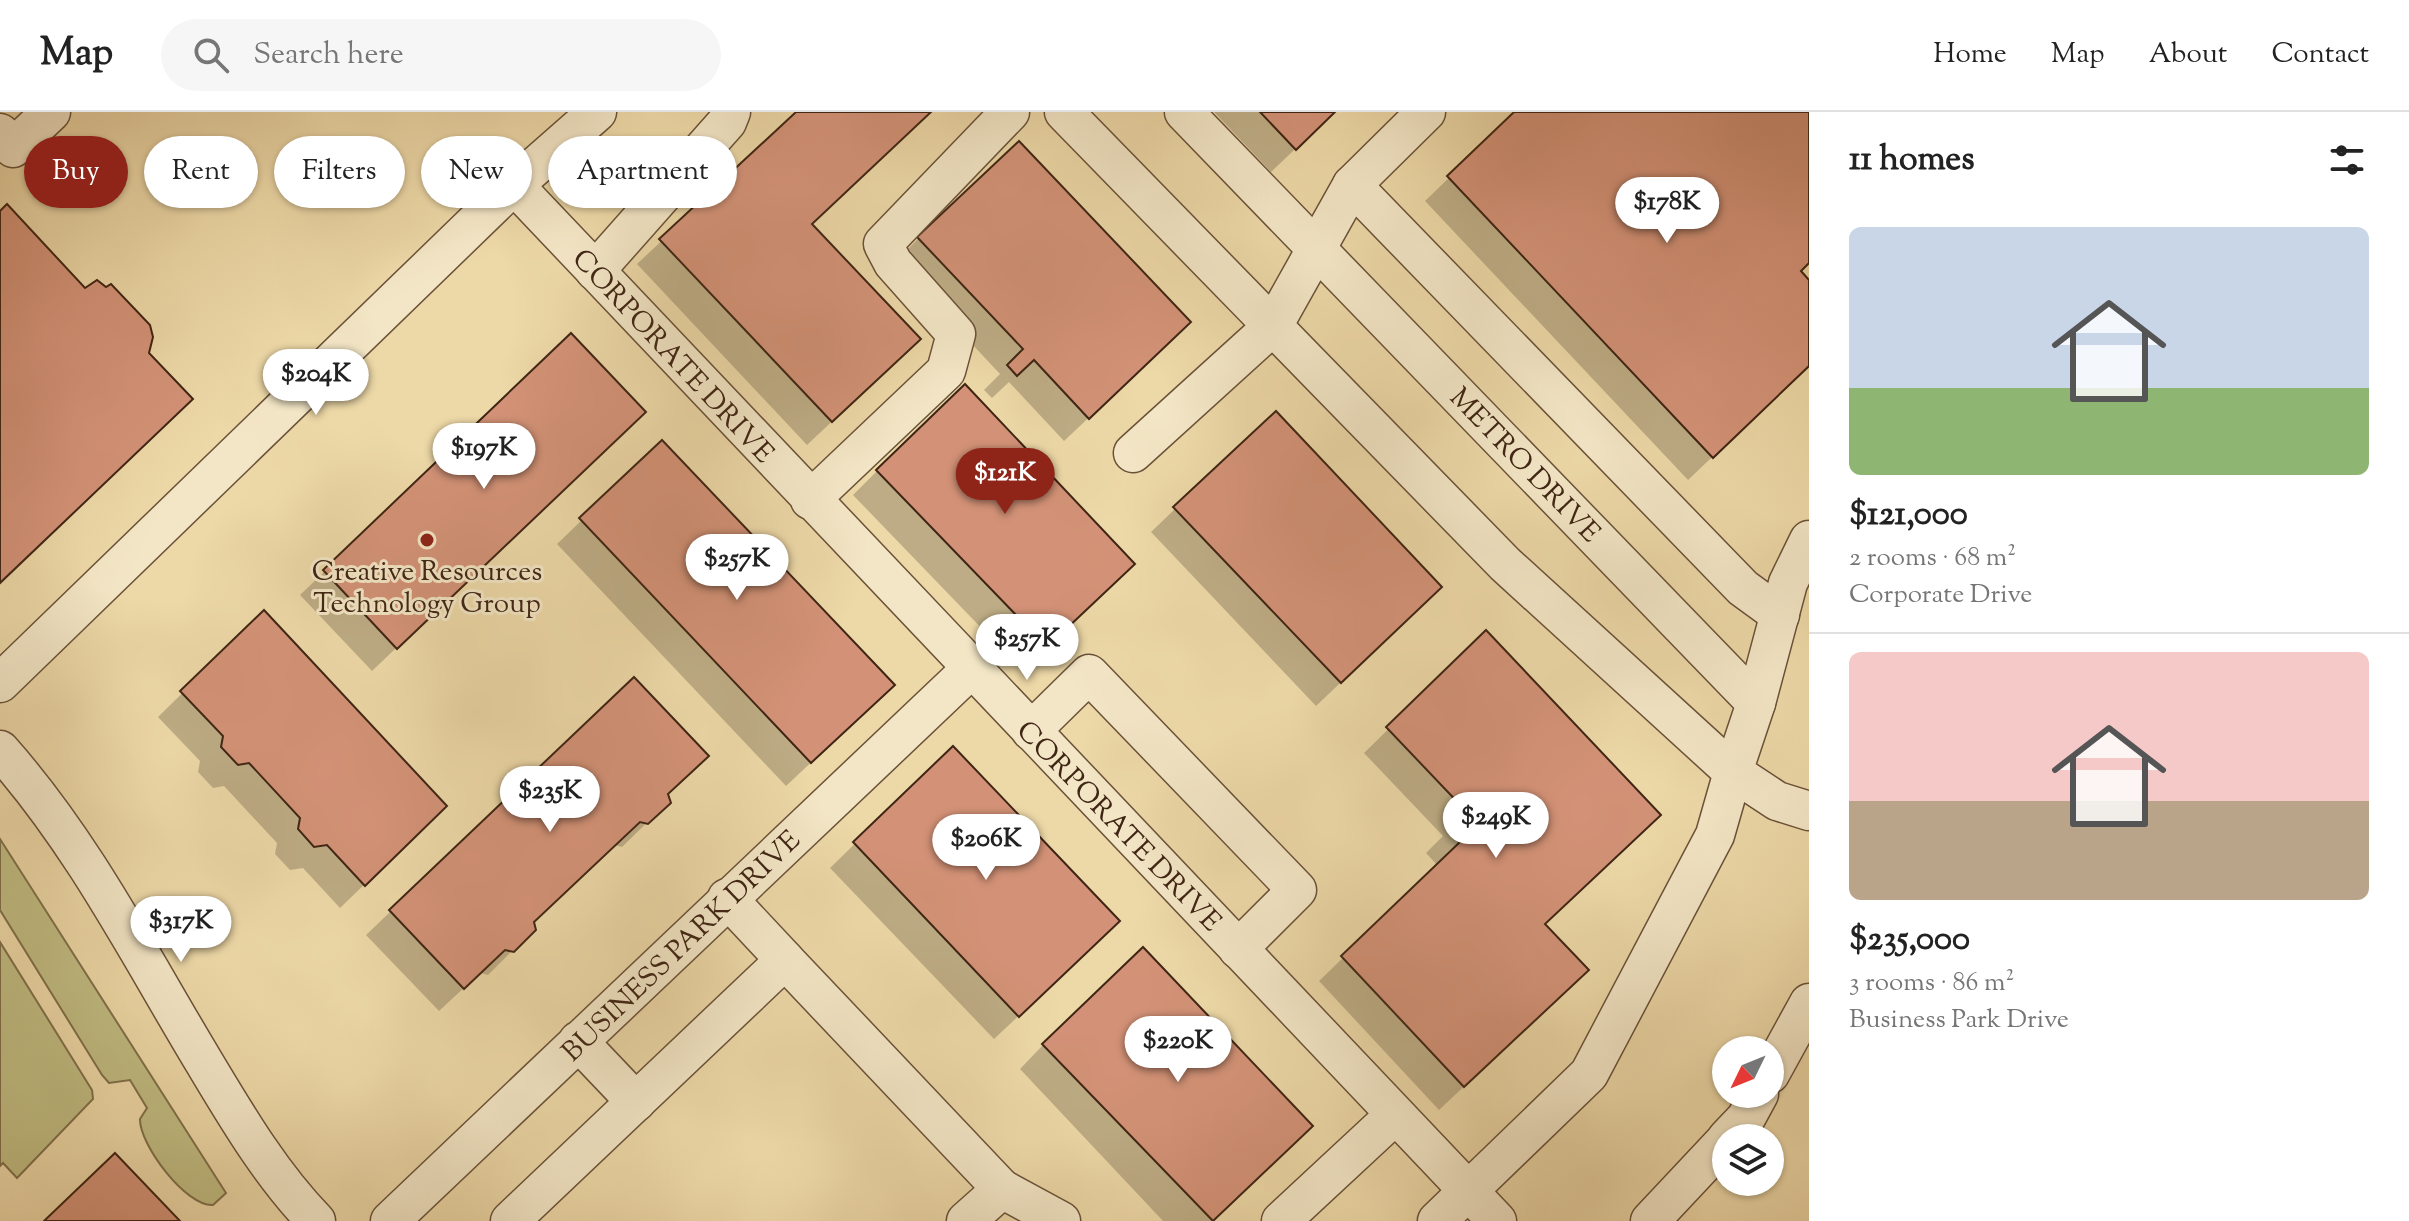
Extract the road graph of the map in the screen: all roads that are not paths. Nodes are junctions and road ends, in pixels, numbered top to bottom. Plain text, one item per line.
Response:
1 (51, 112) edge
2 (597, 112) edge
3 (731, 112) edge
4 (1010, 112) edge
5 (1064, 112) edge
6 (1184, 112) edge
7 (1426, 112) edge
8 (0, 133) edge
9 (532, 169) edge
10 (1352, 185) junction
11 (532, 204) edge
12 (490, 208) edge
13 (1317, 247) junction
14 (595, 271) junction
15 (1273, 326) junction
16 (1133, 453) dead end
17 (810, 500) junction
18 (1809, 540) edge
19 (1780, 615) junction
20 (971, 669) junction
21 (0, 683) edge
22 (1756, 703) junction
23 (1031, 731) junction
24 (0, 750) edge
25 (1733, 772) junction
26 (1809, 811) edge
27 (727, 898) junction
28 (1238, 949) junction
29 (785, 960) junction
30 (1809, 1003) edge
31 (578, 1041) junction
32 (1784, 1049) edge
33 (636, 1102) junction
34 (1395, 1115) junction
35 (1712, 1155) edge
36 (1002, 1189) junction
37 (1469, 1192) junction
38 (316, 1221) edge
39 (390, 1221) edge
40 (510, 1221) edge
41 (966, 1221) edge
42 (1061, 1221) edge
43 (1281, 1221) edge
44 (1437, 1221) edge
45 (1497, 1221) edge
46 (1650, 1221) edge

1 - 8 street
2 - 9 street
3 - 14 street
4 - 17 street
5 - 15 street
6 - 13 street, METRO DRIVE
7 - 10 street
10 - 13 street
10 - 19 street
11 - 14 street, CORPORATE DRIVE
12 - 21 street
13 - 15 street
13 - 22 street, METRO DRIVE
14 - 17 street, CORPORATE DRIVE
15 - 16 street
15 - 25 street
17 - 20 street, CORPORATE DRIVE
18 - 19 street
19 - 22 street
20 - 23 street, CORPORATE DRIVE
20 - 27 street, BUSINESS PARK DRIVE
22 - 25 street
23 - 28 street, CORPORATE DRIVE
23 - 28 street
24 - 38 street
25 - 26 street
25 - 37 street
27 - 29 street
27 - 31 street, BUSINESS PARK DRIVE
28 - 34 street, CORPORATE DRIVE
29 - 33 street
29 - 36 street
30 - 32 street
31 - 33 street
31 - 39 street, BUSINESS PARK DRIVE
33 - 40 street
34 - 37 street, CORPORATE DRIVE
34 - 43 street
35 - 46 street
36 - 41 street
36 - 42 street
37 - 44 street
37 - 45 street, CORPORATE DRIVE

